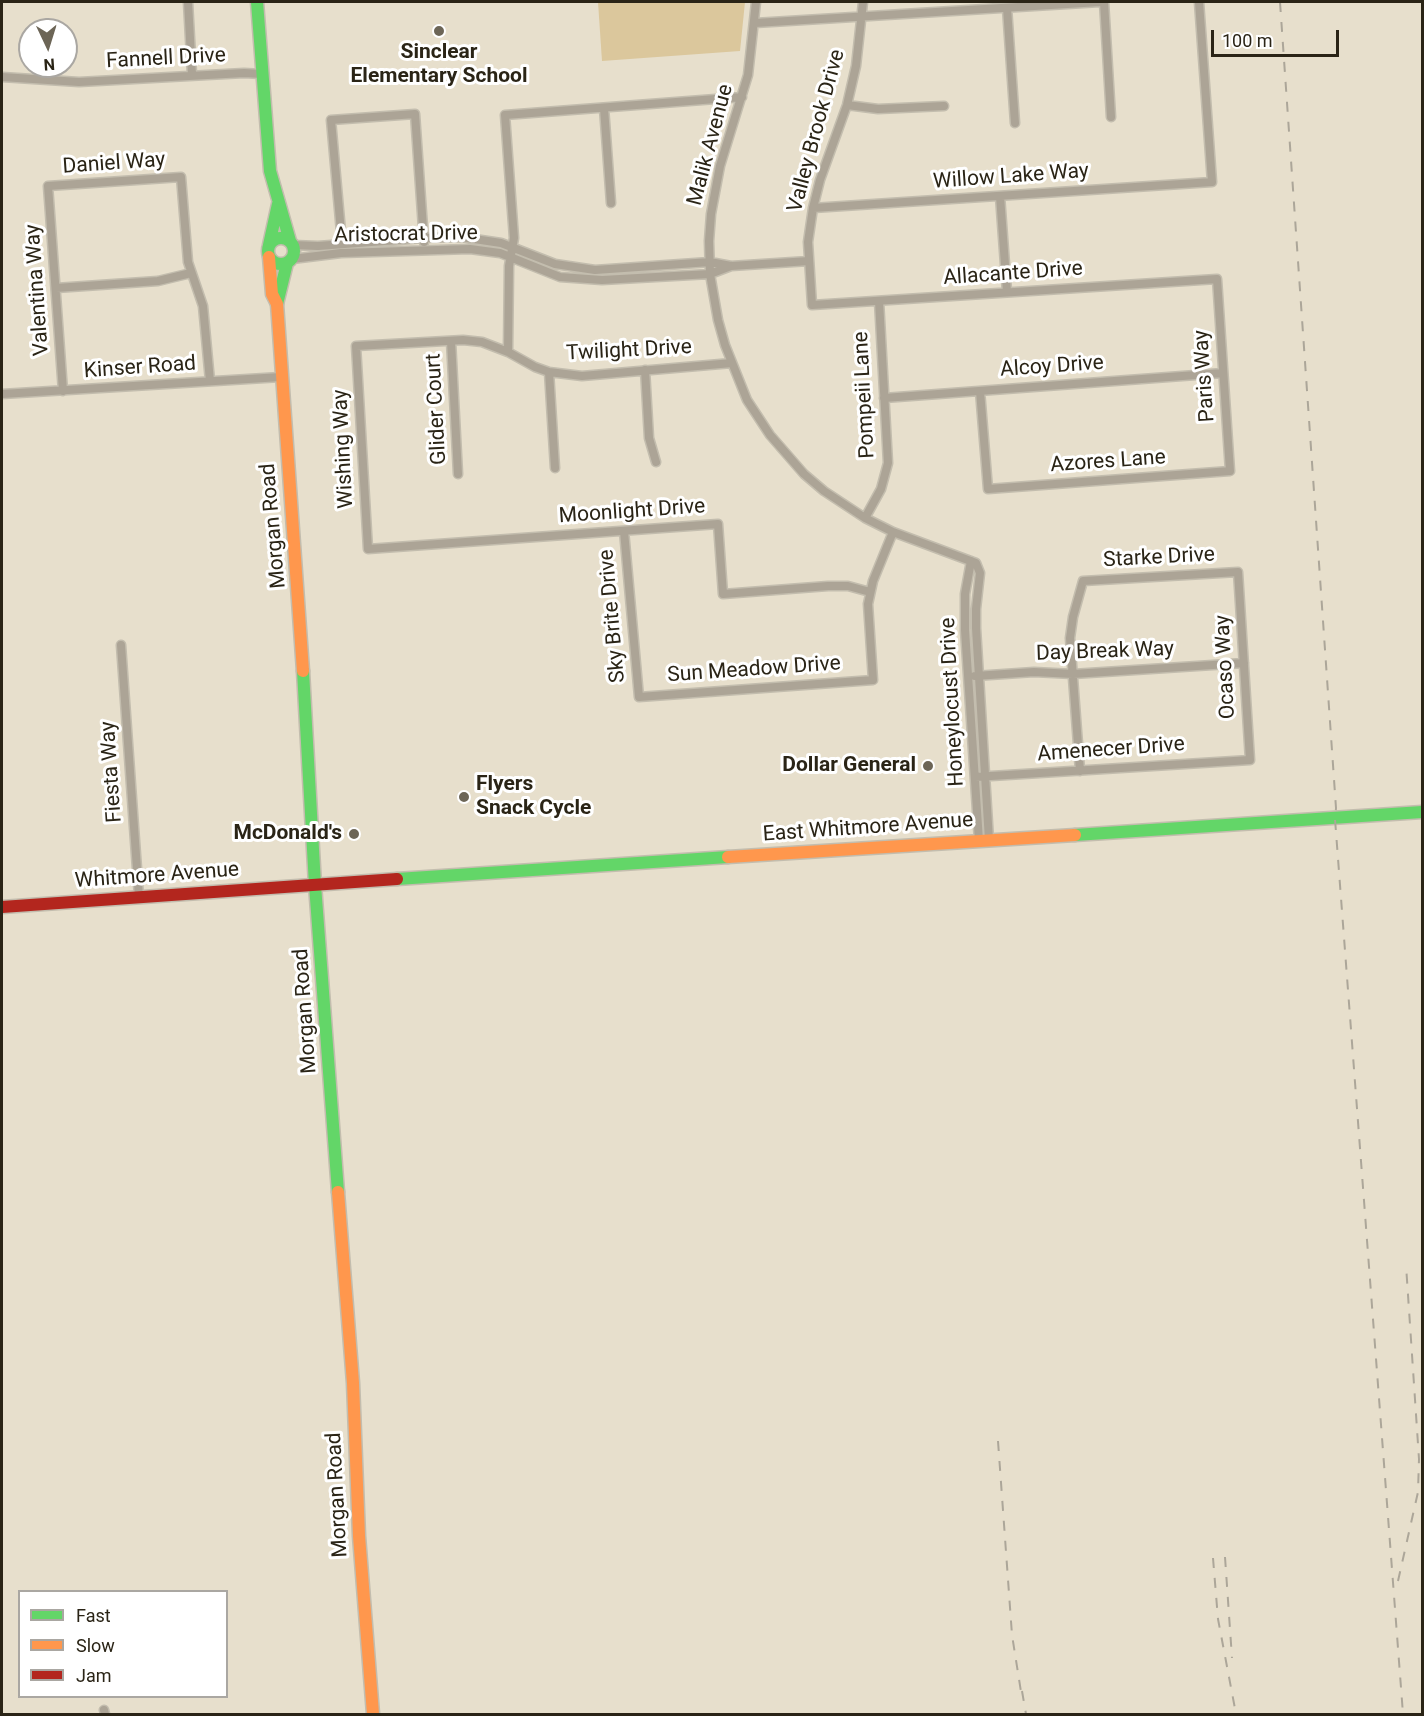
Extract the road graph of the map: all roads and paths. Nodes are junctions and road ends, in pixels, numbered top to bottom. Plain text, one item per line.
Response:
1 (188, 2) edge
2 (257, 2) edge
3 (756, 2) edge
4 (863, 2) edge
5 (1102, 2) edge
6 (1199, 2) edge
7 (1007, 8) junction
8 (862, 16) junction
9 (755, 23) junction
10 (262, 74) junction
11 (192, 75) junction
12 (2, 77) edge
13 (742, 98) junction
14 (847, 105) junction
15 (944, 106) dead end
16 (604, 108) junction
17 (1111, 117) dead end
18 (1015, 123) dead end
19 (48, 186) joint
20 (1000, 196) junction
21 (611, 202) dead end
22 (278, 204) junction
23 (813, 208) junction
24 (424, 238) junction
25 (291, 243) junction
26 (342, 243) junction
27 (512, 247) junction
28 (425, 249) junction
29 (269, 251) junction
30 (510, 258) junction
31 (289, 261) junction
32 (809, 261) junction
33 (710, 262) junction
34 (731, 266) junction
35 (191, 273) junction
36 (710, 274) junction
37 (1217, 279) joint
38 (56, 288) junction
39 (1007, 292) junction
40 (879, 301) junction
41 (277, 304) junction
42 (812, 305) joint
43 (451, 341) junction
44 (356, 346) joint
45 (508, 352) junction
46 (732, 363) junction
47 (645, 370) junction
48 (549, 372) junction
49 (1223, 373) junction
50 (281, 377) junction
51 (210, 381) junction
52 (63, 390) junction
53 (980, 391) junction
54 (2, 394) edge
55 (884, 398) junction
56 (656, 462) dead end
57 (555, 468) dead end
58 (1230, 471) joint
59 (458, 474) dead end
60 (865, 518) junction
61 (624, 531) junction
62 (893, 532) junction
63 (368, 549) joint
64 (973, 562) junction
65 (1238, 572) joint
66 (870, 592) junction
67 (121, 645) dead end
68 (1244, 663) junction
69 (1073, 674) junction
70 (968, 676) junction
71 (979, 676) junction
72 (639, 697) joint
73 (1250, 760) joint
74 (1080, 771) junction
75 (986, 776) junction
76 (975, 777) junction
77 (1422, 812) edge
78 (984, 840) junction
79 (315, 885) junction
80 (139, 897) junction
81 (2, 907) edge
82 (373, 1714) edge

1 - 11 street
2 - 10 street, Morgan Road
3 - 9 street, Malik Avenue
4 - 8 street, Valley Brook Drive
5 - 7 street
5 - 17 street
6 - 20 street, Willow Lake Way
7 - 8 street
7 - 18 street
8 - 9 street
8 - 14 street, Valley Brook Drive
9 - 13 street, Malik Avenue
10 - 11 street, Fannell Drive
10 - 22 street, Morgan Road
11 - 12 street, Fannell Drive
13 - 16 street
13 - 33 street, Malik Avenue
14 - 15 street
14 - 23 street, Valley Brook Drive
16 - 21 street
16 - 27 street
19 - 35 street, Daniel Way
19 - 38 street, Valentina Way
20 - 23 street, Willow Lake Way
20 - 39 street
22 - 25 street, Morgan Road
22 - 29 street, Morgan Road
23 - 32 street, Valley Brook Drive
24 - 26 street, Aristocrat Drive
24 - 26 street
24 - 27 street, Aristocrat Drive
24 - 28 street
25 - 26 street, Aristocrat Drive
25 - 29 street
25 - 31 street
27 - 30 street
27 - 33 street, Aristocrat Drive
28 - 30 street, Aristocrat Drive
28 - 31 street, Aristocrat Drive
29 - 31 street
29 - 41 street, Morgan Road
30 - 36 street, Aristocrat Drive
30 - 45 street
31 - 41 street, Morgan Road
32 - 34 street, Aristocrat Drive
32 - 42 street, Valley Brook Drive
33 - 34 street, Aristocrat Drive
33 - 36 street, Malik Avenue
34 - 36 street, Aristocrat Drive
35 - 38 street
35 - 51 street
36 - 46 street, Malik Avenue
37 - 39 street, Allacante Drive
37 - 49 street, Paris Way
38 - 52 street, Valentina Way
39 - 40 street, Allacante Drive
40 - 42 street, Allacante Drive
40 - 55 street, Pompeii Lane
41 - 50 street, Morgan Road
43 - 44 street, Twilight Drive
43 - 45 street, Twilight Drive
43 - 59 street, Glider Court
44 - 63 street, Wishing Way
45 - 48 street, Twilight Drive
46 - 47 street, Twilight Drive
46 - 60 street, Malik Avenue
47 - 48 street, Twilight Drive
47 - 56 street
48 - 57 street
49 - 53 street, Alcoy Drive
49 - 58 street, Paris Way
50 - 51 street, Kinser Road
50 - 79 street, Morgan Road
51 - 52 street, Kinser Road
52 - 54 street, Kinser Road
53 - 55 street, Alcoy Drive
53 - 58 street, Azores Lane
55 - 60 street, Pompeii Lane
60 - 62 street, Malik Avenue
61 - 63 street, Moonlight Drive
61 - 66 street, Moonlight Drive
61 - 72 street, Sky Brite Drive
62 - 64 street, Malik Avenue
62 - 66 street
64 - 70 street, Honeylocust Drive
64 - 71 street, Honeylocust Drive
65 - 68 street, Ocaso Way
65 - 69 street, Starke Drive
66 - 72 street, Sun Meadow Drive
67 - 80 street, Fiesta Way
68 - 69 street, Day Break Way
68 - 73 street, Ocaso Way
69 - 71 street, Day Break Way
69 - 74 street
70 - 71 street, Day Break Way
70 - 76 street, Honeylocust Drive
71 - 75 street, Honeylocust Drive
73 - 74 street, Amenecer Drive
74 - 75 street, Amenecer Drive
75 - 76 street, Amenecer Drive
75 - 78 street, Honeylocust Drive
76 - 78 street, Honeylocust Drive
77 - 78 street, East Whitmore Avenue
78 - 79 street, East Whitmore Avenue
79 - 80 street, Whitmore Avenue
79 - 82 street, Morgan Road
80 - 81 street, Whitmore Avenue

